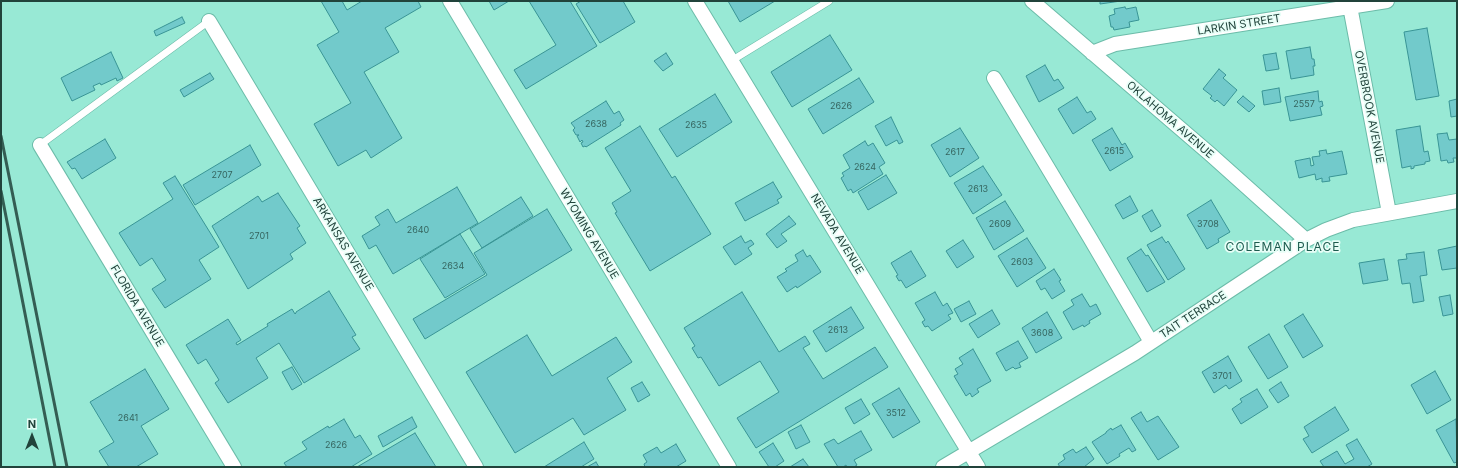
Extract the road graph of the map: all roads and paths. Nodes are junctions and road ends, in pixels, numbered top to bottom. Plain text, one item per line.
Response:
1 (450, 1) edge
2 (695, 1) edge
3 (828, 1) edge
4 (1032, 1) edge
5 (1387, 1) edge
6 (1350, 4) edge
7 (209, 21) joint
8 (1092, 53) junction
9 (731, 61) junction
10 (994, 78) dead end
11 (40, 145) joint
12 (1457, 201) edge
13 (1389, 213) junction
14 (1306, 240) junction
15 (1151, 342) junction
16 (969, 452) junction
17 (234, 467) edge
18 (476, 467) edge
19 (729, 467) edge
20 (944, 467) edge
21 (978, 467) edge

1 - 19 street, WYOMING AVENUE
2 - 9 street, NEVADA AVENUE
3 - 9 lane
4 - 8 street, OKLAHOMA AVENUE
5 - 6 street, LARKIN STREET
6 - 8 street, LARKIN STREET
6 - 13 street, OVERBROOK AVENUE
7 - 11 lane
7 - 18 street, ARKANSAS AVENUE
8 - 14 street, OKLAHOMA AVENUE
9 - 16 street, NEVADA AVENUE
10 - 15 street
11 - 17 street, FLORIDA AVENUE
12 - 13 street, TAIT TERRACE
13 - 14 street, TAIT TERRACE
14 - 15 street, TAIT TERRACE
15 - 16 street, TAIT TERRACE
16 - 20 street, TAIT TERRACE
16 - 21 street, NEVADA AVENUE

